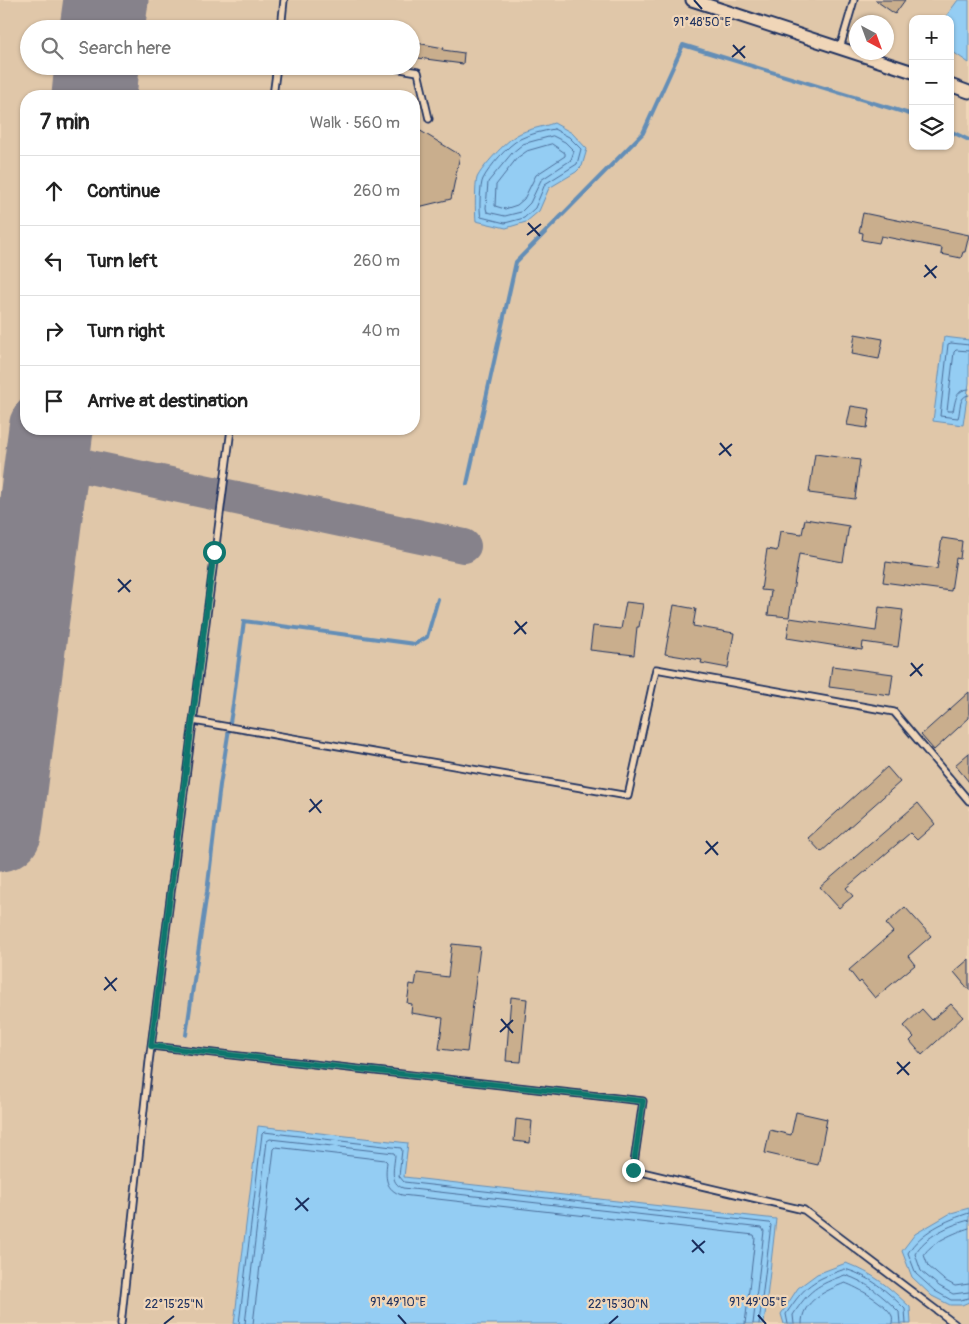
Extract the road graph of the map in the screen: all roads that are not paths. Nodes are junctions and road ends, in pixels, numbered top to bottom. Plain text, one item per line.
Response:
1 (284, 0) edge
2 (692, 0) edge
3 (854, 0) edge
4 (282, 20) edge
5 (840, 48) junction
6 (909, 71) edge
7 (276, 75) edge
8 (419, 75) edge
9 (954, 86) edge
10 (274, 90) edge
11 (969, 92) edge
12 (429, 119) dead end
13 (229, 435) edge
14 (194, 721) junction
15 (969, 801) edge
16 (151, 1046) junction
17 (121, 1324) edge
18 (956, 1324) edge

1 - 4 lane
2 - 5 street
3 - 5 lane
5 - 6 street
7 - 10 lane
8 - 12 lane
9 - 11 street
13 - 14 lane
14 - 15 lane
14 - 16 lane
16 - 17 lane
16 - 18 lane

